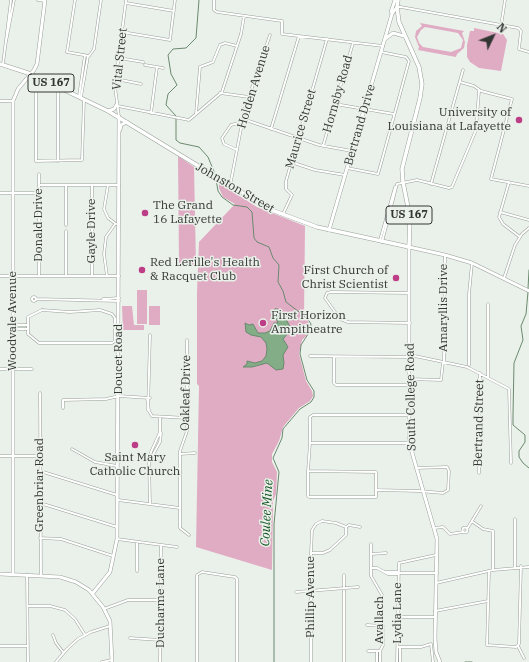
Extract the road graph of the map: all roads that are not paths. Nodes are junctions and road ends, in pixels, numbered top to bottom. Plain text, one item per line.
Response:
1 (13, 0) edge
2 (38, 0) edge
3 (75, 0) edge
4 (100, 0) edge
5 (175, 0) edge
6 (214, 0) edge
7 (395, 0) edge
8 (398, 0) edge
9 (505, 0) edge
10 (45, 1) edge
11 (126, 2) edge
12 (397, 7) junction
13 (174, 11) junction
14 (244, 16) junction
15 (390, 20) junction
16 (501, 26) junction
17 (122, 32) junction
18 (270, 35) dead end
19 (299, 36) junction
20 (404, 36) junction
21 (385, 38) junction
22 (327, 39) junction
23 (353, 43) junction
24 (237, 46) junction
25 (383, 46) junction
26 (381, 52) junction
27 (529, 52) edge
28 (87, 55) junction
29 (119, 58) junction
30 (143, 62) dead end
31 (1, 64) edge
32 (145, 65) dead end
33 (158, 67) junction
34 (162, 68) dead end
35 (463, 70) dead end
36 (31, 74) junction
37 (37, 77) junction
38 (116, 79) junction
39 (460, 82) junction
40 (141, 84) dead end
41 (58, 86) junction
42 (479, 91) junction
43 (220, 93) junction
44 (81, 97) junction
45 (249, 97) junction
46 (0, 101) edge
47 (13, 101) junction
48 (335, 104) junction
49 (118, 105) junction
50 (364, 109) junction
51 (108, 111) junction
52 (151, 113) junction
53 (196, 114) junction
54 (394, 114) junction
55 (118, 117) junction
56 (243, 119) junction
57 (127, 122) junction
58 (242, 122) junction
59 (271, 129) junction
60 (298, 139) junction
61 (323, 146) junction
62 (237, 150) junction
63 (352, 151) junction
64 (58, 161) junction
65 (291, 162) junction
66 (347, 168) junction
67 (119, 171) junction
68 (39, 174) dead end
69 (345, 175) junction
70 (403, 182) junction
71 (509, 182) junction
72 (431, 184) junction
73 (39, 185) junction
74 (66, 185) junction
75 (92, 185) junction
76 (108, 185) junction
77 (119, 185) junction
78 (529, 186) edge
79 (230, 187) junction
80 (0, 193) edge
81 (13, 193) junction
82 (39, 193) junction
83 (500, 212) junction
84 (282, 216) junction
85 (529, 220) edge
86 (117, 224) junction
87 (66, 225) dead end
88 (529, 228) edge
89 (329, 230) junction
90 (66, 231) dead end
91 (520, 237) junction
92 (381, 241) junction
93 (409, 248) junction
94 (445, 255) junction
95 (472, 263) junction
96 (0, 276) edge
97 (13, 276) junction
98 (39, 276) junction
99 (66, 276) junction
100 (92, 276) junction
101 (107, 276) junction
102 (119, 276) junction
103 (504, 278) junction
104 (529, 291) edge
105 (410, 293) junction
106 (36, 299) dead end
107 (119, 299) junction
108 (488, 304) dead end
109 (117, 316) junction
110 (410, 323) junction
111 (28, 325) junction
112 (13, 327) junction
113 (28, 329) junction
114 (150, 335) dead end
115 (187, 340) dead end
116 (310, 356) dead end
117 (409, 356) junction
118 (334, 357) junction
119 (444, 361) junction
120 (469, 365) dead end
121 (0, 369) edge
122 (13, 369) junction
123 (32, 369) dead end
124 (480, 373) junction
125 (488, 377) junction
126 (409, 379) junction
127 (409, 385) junction
128 (40, 394) dead end
129 (119, 396) junction
130 (148, 397) junction
131 (63, 408) dead end
132 (409, 415) junction
133 (160, 417) junction
134 (187, 418) junction
135 (310, 443) junction
136 (410, 443) junction
137 (72, 449) dead end
138 (195, 453) dead end
139 (180, 454) junction
140 (0, 456) edge
141 (13, 456) junction
142 (40, 456) junction
143 (511, 463) dead end
144 (118, 466) junction
145 (416, 468) junction
146 (40, 471) junction
147 (308, 471) junction
148 (479, 473) dead end
149 (377, 490) junction
150 (423, 492) junction
151 (118, 496) junction
152 (118, 500) junction
153 (40, 503) junction
154 (150, 504) junction
155 (481, 506) dead end
156 (180, 508) junction
157 (515, 520) dead end
158 (473, 522) junction
159 (117, 527) junction
160 (346, 527) junction
161 (360, 527) dead end
162 (434, 528) junction
163 (189, 535) dead end
164 (40, 538) junction
165 (117, 539) junction
166 (137, 542) junction
167 (371, 544) dead end
168 (161, 545) junction
169 (176, 547) dead end
170 (311, 552) junction
171 (371, 554) junction
172 (386, 554) dead end
173 (437, 554) junction
174 (114, 556) junction
175 (521, 566) junction
176 (529, 566) edge
177 (515, 567) junction
178 (371, 568) junction
179 (493, 570) junction
180 (137, 571) dead end
181 (489, 571) junction
182 (398, 573) junction
183 (0, 574) edge
184 (13, 574) junction
185 (436, 574) junction
186 (27, 575) junction
187 (344, 575) dead end
188 (41, 576) junction
189 (436, 583) junction
190 (358, 587) dead end
191 (344, 588) junction
192 (311, 590) junction
193 (296, 592) dead end
194 (93, 593) junction
195 (161, 600) junction
196 (488, 601) junction
197 (28, 606) junction
198 (104, 609) junction
199 (435, 611) junction
200 (398, 617) junction
201 (435, 617) junction
202 (367, 625) dead end
203 (111, 626) junction
204 (383, 626) junction
205 (53, 635) dead end
206 (84, 635) junction
207 (130, 638) dead end
208 (161, 640) junction
209 (0, 646) edge
210 (28, 646) junction
211 (518, 646) junction
212 (399, 647) junction
213 (368, 651) dead end
214 (378, 651) junction
215 (63, 652) junction
216 (524, 658) dead end
217 (112, 661) edge
218 (28, 662) edge
219 (56, 662) edge
220 (102, 662) edge
221 (160, 662) edge
222 (197, 662) edge
223 (237, 662) edge
224 (311, 662) edge
225 (344, 662) edge
226 (377, 662) edge
227 (380, 662) edge
228 (397, 662) edge
229 (400, 662) edge
230 (433, 662) edge
231 (440, 662) edge

1 - 31 street
2 - 10 street
3 - 28 street
4 - 28 street
5 - 13 street
6 - 14 street
7 - 15 street, Bertrand Drive
8 - 12 main road, Bertrand Drive / US 167
9 - 16 street
10 - 36 street
11 - 13 street
11 - 17 street, Vital Street
12 - 15 street, Bertrand Drive
12 - 16 street
12 - 20 main road, US 167
13 - 17 street
14 - 19 street
14 - 24 street
15 - 21 street, Bertrand Drive
16 - 27 street
17 - 29 street, Vital Street
18 - 45 street, Holden Avenue
19 - 22 street
19 - 59 street
20 - 21 street
20 - 70 main road, US 167
21 - 25 street, Bertrand Drive
22 - 23 street
22 - 60 street, Maurice Street
23 - 25 street
23 - 48 street, Hornsby Road
24 - 43 street
24 - 53 street
25 - 26 street, Bertrand Drive
26 - 50 street, Bertrand Drive
26 - 54 street
28 - 44 street
29 - 30 street
29 - 38 street, Vital Street
31 - 36 main road, Johnston Street / US 167
32 - 33 street
33 - 34 street
33 - 52 street
35 - 39 street
36 - 37 main road, Johnston Street / US 167
36 - 47 street, Woodvale Avenue
37 - 41 main road, Johnston Street / US 167
37 - 64 street
38 - 40 street
38 - 49 street, Vital Street
39 - 42 street
39 - 72 street
41 - 44 main road, Johnston Street / US 167
41 - 64 street
42 - 71 street
42 - 72 street
43 - 45 street
43 - 53 street
44 - 51 main road, Johnston Street / US 167
44 - 64 street
45 - 56 street, Holden Avenue
46 - 47 street
47 - 81 street, Woodvale Avenue
48 - 50 street
48 - 61 street, Hornsby Road
49 - 51 street
49 - 52 street
49 - 55 street, Vital Street
50 - 54 street
50 - 63 street, Bertrand Drive
51 - 55 main road, Johnston Street / US 167
52 - 53 street
54 - 66 street
55 - 57 main road, Johnston Street / US 167
55 - 67 street, Doucet Road
56 - 58 street, Holden Avenue
56 - 59 street
57 - 67 street
57 - 79 main road, Johnston Street / US 167
58 - 62 street, Holden Avenue
58 - 62 street
59 - 60 street
60 - 61 street
60 - 65 street, Maurice Street
61 - 63 street
62 - 79 street, Holden Avenue
63 - 66 street, Bertrand Drive
65 - 69 street
65 - 84 street, Maurice Street
66 - 69 street, Bertrand Drive
67 - 77 street, Doucet Road
68 - 73 street, Donald Drive
69 - 89 street, Bertrand Drive
70 - 72 street
70 - 92 street
70 - 93 main road, US 167
71 - 78 street
71 - 83 street
73 - 74 street
73 - 82 street, Donald Drive
74 - 75 street
74 - 87 street
75 - 76 street
75 - 100 street, Gayle Drive
76 - 77 street
76 - 86 street
77 - 86 street, Doucet Road
79 - 84 main road, Johnston Street / US 167
80 - 81 street
81 - 82 street
81 - 97 street, Woodvale Avenue
82 - 98 street, Donald Drive
83 - 85 street
83 - 91 street
84 - 89 main road, Johnston Street / US 167
86 - 101 street
86 - 102 street, Doucet Road
88 - 91 street
89 - 92 main road, Johnston Street / US 167
90 - 99 street
91 - 103 street
92 - 93 main road, Johnston Street / US 167
93 - 94 street, Johnston Street
93 - 105 street, South College Road
94 - 95 street, Johnston Street
94 - 119 street, Amaryllis Drive
95 - 103 street, Johnston Street
95 - 120 street
96 - 97 street
97 - 98 street
97 - 112 street, Woodvale Avenue
98 - 99 street
99 - 100 street
100 - 101 street
101 - 102 street
102 - 107 street, Doucet Road
103 - 104 street, Johnston Street
105 - 110 street, South College Road
105 - 110 street
106 - 107 street
107 - 109 street, Doucet Road
108 - 125 street
109 - 111 street
109 - 113 street
109 - 129 street, Doucet Road
110 - 117 street, South College Road
111 - 112 street
111 - 113 street
112 - 113 street
112 - 122 street, Woodvale Avenue
114 - 130 street
115 - 134 street, Oakleaf Drive
116 - 118 street
117 - 118 street
117 - 119 street
117 - 126 street, South College Road
118 - 127 street
119 - 124 street
119 - 126 street, Amaryllis Drive
121 - 122 street
122 - 123 street
122 - 141 street, Woodvale Avenue
124 - 125 street
124 - 148 street, Bertrand Street
125 - 143 street
126 - 127 street, South College Road
127 - 132 street, South College Road
128 - 142 street, Greenbriar Road
129 - 130 street
129 - 131 street
129 - 144 street, Doucet Road
130 - 133 street
132 - 135 street
132 - 136 street, South College Road
133 - 134 street
133 - 154 street
134 - 139 street, Oakleaf Drive
135 - 136 street
135 - 147 street
136 - 145 street, South College Road
137 - 144 street
138 - 139 street
139 - 156 street, Oakleaf Drive
140 - 141 street
141 - 142 street
141 - 184 street, Woodvale Avenue
142 - 146 street, Greenbriar Road
144 - 151 street, Doucet Road
145 - 150 street, South College Road
145 - 150 street
146 - 151 street
146 - 153 street, Greenbriar Road
147 - 149 street
147 - 149 street
149 - 150 street
150 - 162 street, South College Road
151 - 152 street, Doucet Road
152 - 154 street
152 - 159 street, Doucet Road
153 - 159 street
153 - 164 street, Greenbriar Road
154 - 156 street
155 - 158 street
156 - 163 street, Oakleaf Drive
157 - 177 street
158 - 162 street
158 - 179 street
159 - 165 street, Doucet Road
160 - 161 street
160 - 170 street
160 - 170 street, Phillip Avenue
162 - 173 street, South College Road
164 - 174 street
164 - 188 street, Greenbriar Road
165 - 166 street
165 - 174 street, Doucet Road
166 - 168 street
166 - 180 street
167 - 171 street, Avallach
168 - 169 street
168 - 195 street, Ducharme Lane
170 - 192 street, Phillip Avenue
171 - 172 street
171 - 178 street, Avallach
173 - 182 street, Lydia Lane
173 - 185 street, South College Road
174 - 194 street, Doucet Road
175 - 176 street
175 - 177 street
175 - 211 street
177 - 179 street
178 - 182 street
178 - 204 street, Avallach
179 - 181 street
181 - 189 street
181 - 196 street
182 - 185 street
182 - 200 street, Lydia Lane
183 - 184 street
184 - 186 street
185 - 189 street, South College Road
186 - 188 street
186 - 197 street
187 - 191 street
188 - 194 street
189 - 199 street, South College Road
190 - 191 street
191 - 192 street
191 - 225 street
192 - 193 street
192 - 224 street, Phillip Avenue
194 - 198 street
195 - 198 street
195 - 208 street, Ducharme Lane
196 - 199 street
196 - 211 street
197 - 206 street
197 - 210 street
198 - 203 street
199 - 201 street, South College Road
200 - 201 street
200 - 212 street, Lydia Lane
201 - 231 street, South College Road
202 - 204 street
203 - 206 street
203 - 217 street
204 - 214 street, Avallach
205 - 215 street
206 - 215 street
207 - 208 street
208 - 221 street, Ducharme Lane
209 - 210 street
210 - 218 street
211 - 216 street
212 - 228 street, Lydia Lane
212 - 229 street
212 - 230 street
213 - 214 street, Avallach
214 - 226 street, Avallach
214 - 227 street, Avallach
215 - 219 street
217 - 220 street
222 - 223 street

